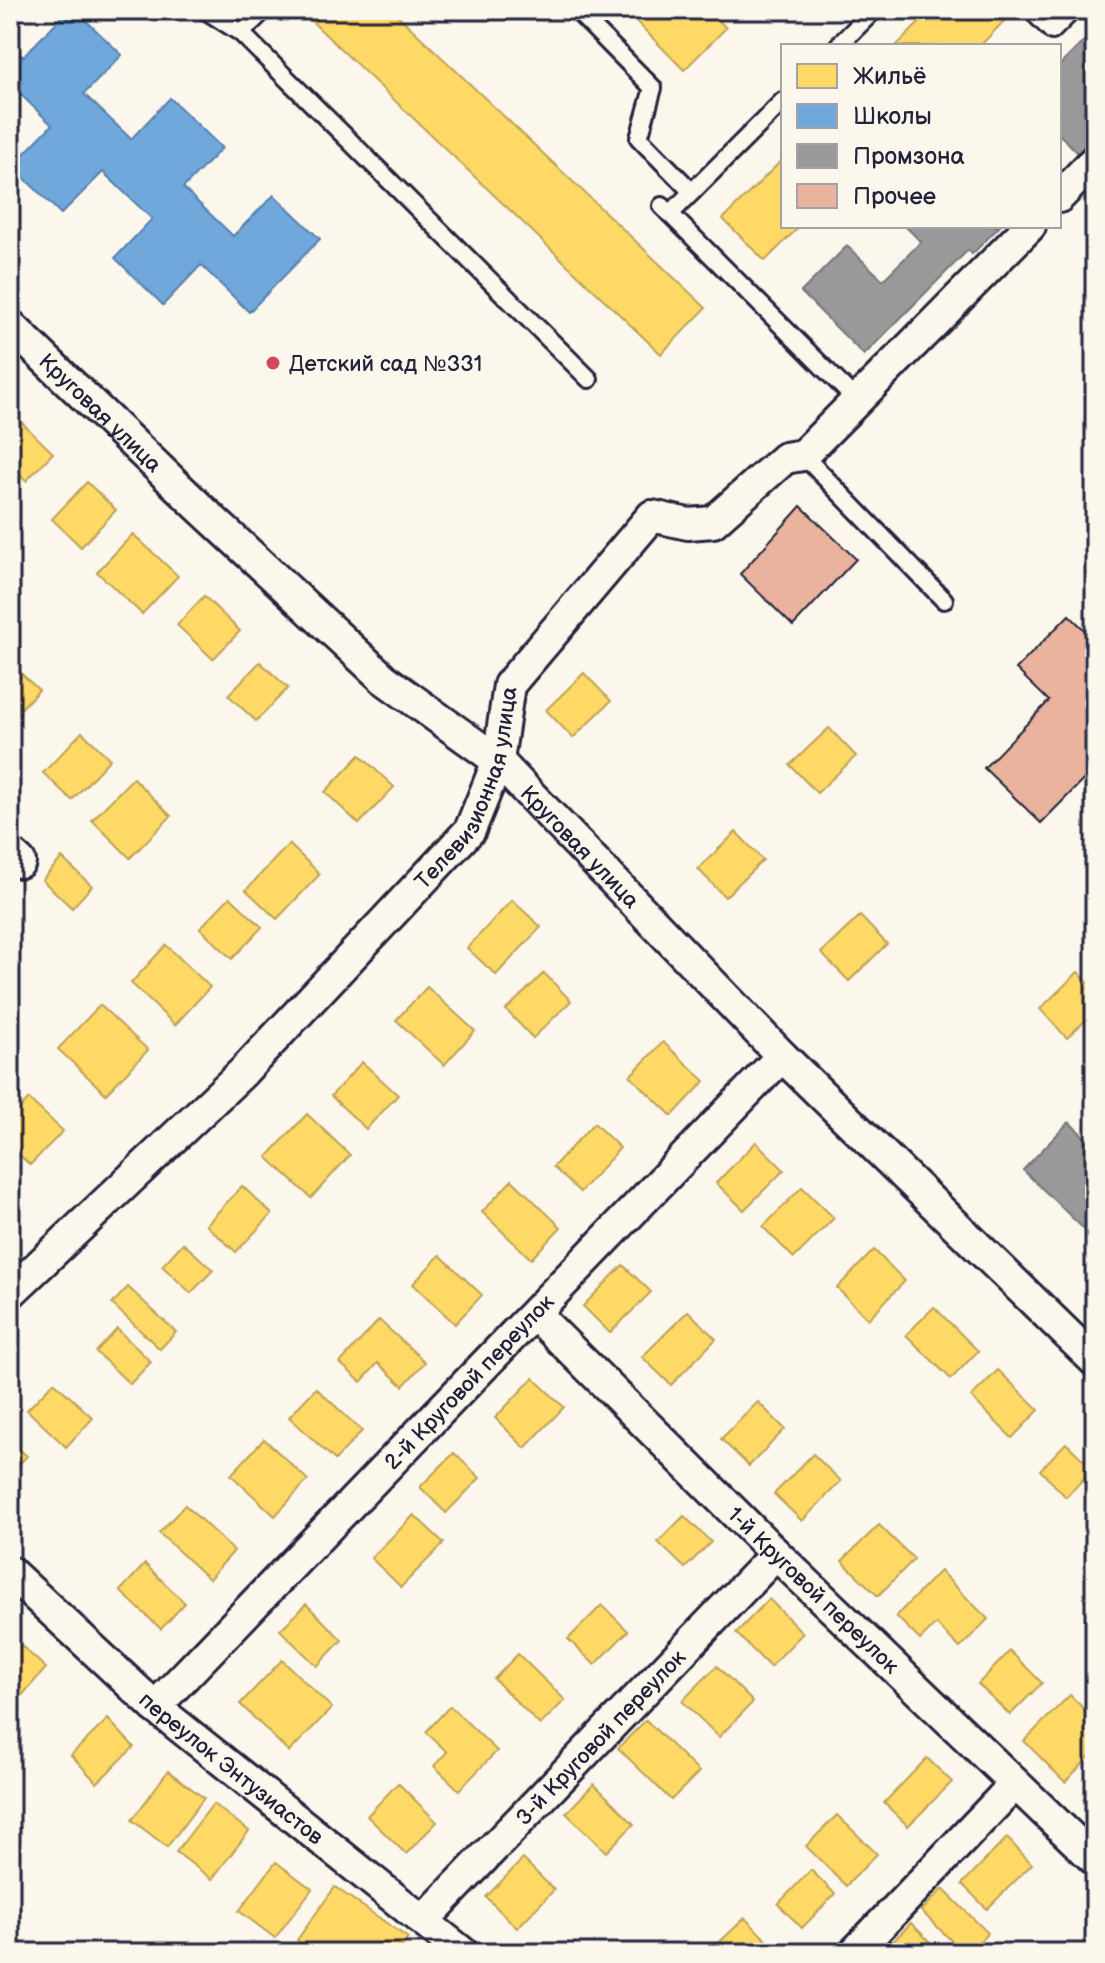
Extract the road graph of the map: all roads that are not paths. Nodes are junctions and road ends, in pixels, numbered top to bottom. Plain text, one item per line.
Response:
1 (205, 10) edge
2 (264, 10) edge
3 (576, 10) edge
4 (874, 10) edge
5 (1031, 10) edge
6 (1073, 10) edge
7 (241, 33) junction
8 (840, 44) edge
9 (781, 103) edge
10 (1095, 160) edge
11 (692, 192) junction
12 (1061, 195) edge
13 (1028, 228) edge
14 (10, 325) edge
15 (589, 379) dead end
16 (857, 401) junction
17 (803, 455) junction
18 (944, 600) dead end
19 (498, 761) junction
20 (782, 1056) junction
21 (10, 1293) edge
22 (535, 1314) junction
23 (1095, 1361) edge
24 (776, 1554) junction
25 (10, 1572) edge
26 (155, 1707) junction
27 (1015, 1784) junction
28 (1095, 1860) edge
29 (424, 1920) junction
30 (463, 1953) edge
31 (854, 1953) edge

1 - 7 lane
2 - 7 lane
3 - 11 lane
4 - 8 lane
5 - 6 lane
7 - 15 lane
9 - 11 lane
10 - 12 street
11 - 16 lane
13 - 16 street, Телевизионная улица
14 - 19 street, Круговая улица
16 - 17 street, Телевизионная улица
17 - 18 lane
17 - 19 street, Телевизионная улица
19 - 20 street, Круговая улица
19 - 21 street, Телевизионная улица
20 - 22 street, 2-й Круговой переулок
20 - 23 street, Круговая улица
22 - 24 street, 1-й Круговой переулок
22 - 26 street, 2-й Круговой переулок
24 - 27 street, 1-й Круговой переулок
24 - 29 street, 3-й Круговой переулок
25 - 26 street, переулок Энтузиастов
26 - 29 street, переулок Энтузиастов
27 - 28 street, 1-й Круговой переулок
27 - 31 street
29 - 30 street, переулок Энтузиастов

